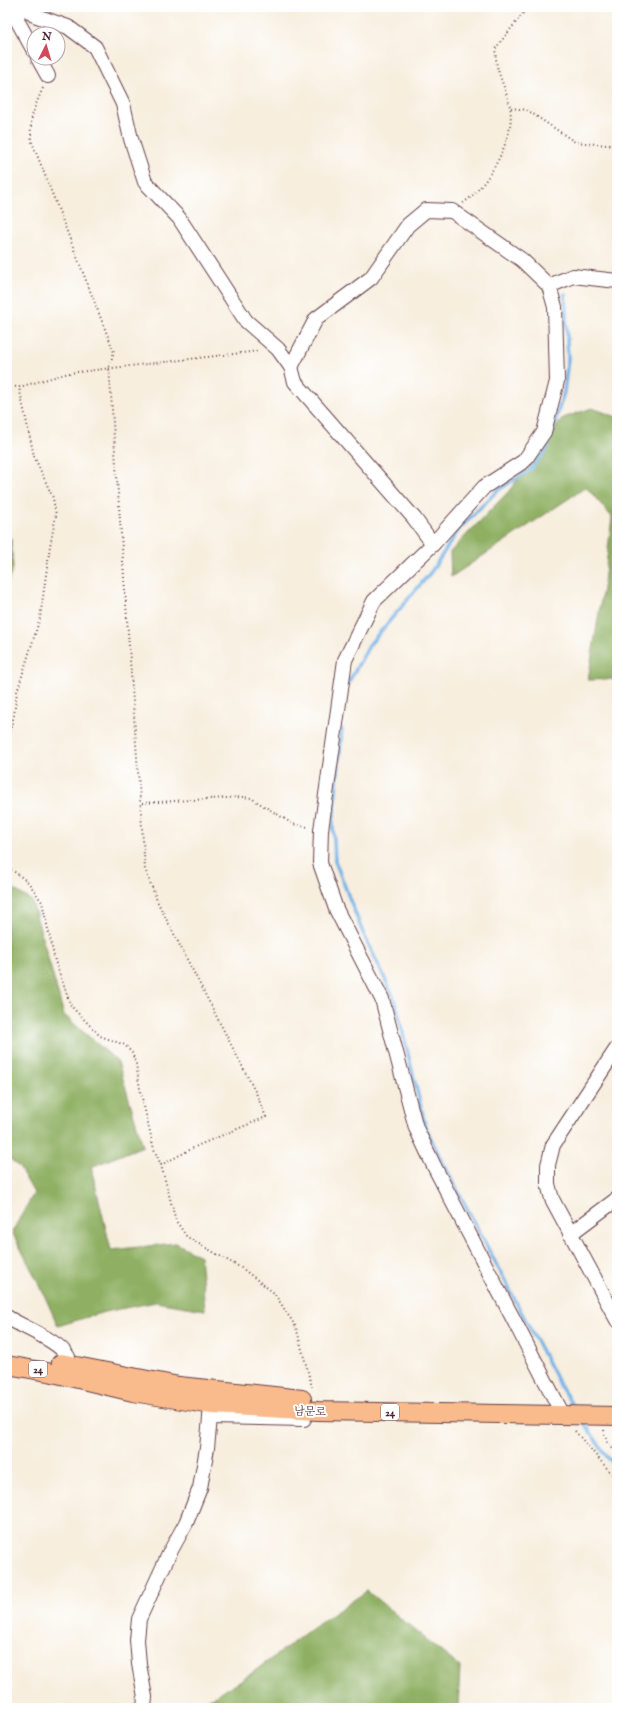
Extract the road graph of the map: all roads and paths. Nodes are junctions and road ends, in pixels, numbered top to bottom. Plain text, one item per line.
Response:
1 (19, 7) edge
2 (25, 7) edge
3 (528, 7) edge
4 (26, 36) edge
5 (42, 66) edge
6 (48, 76) joint
7 (510, 108) junction
8 (617, 142) edge
9 (616, 146) edge
10 (452, 211) junction
11 (617, 281) edge
12 (549, 286) junction
13 (278, 349) junction
14 (291, 367) junction
15 (109, 368) junction
16 (7, 386) edge
17 (19, 387) junction
18 (433, 544) junction
19 (7, 743) edge
20 (141, 802) junction
21 (320, 830) junction
22 (7, 869) edge
23 (617, 1048) edge
24 (161, 1165) junction
25 (617, 1199) edge
26 (570, 1234) junction
27 (7, 1317) edge
28 (617, 1320) edge
29 (7, 1354) edge
30 (7, 1365) edge
31 (69, 1370) junction
32 (315, 1400) junction
33 (212, 1404) junction
34 (617, 1408) edge
35 (564, 1413) junction
36 (600, 1415) edge
37 (617, 1422) edge
38 (617, 1454) edge
39 (617, 1480) edge
40 (144, 1708) edge

1 - 4 street
2 - 13 street
3 - 7 path
5 - 6 street
6 - 15 path
7 - 9 path
7 - 10 path
8 - 9 path
10 - 12 street
10 - 14 street
11 - 12 street
12 - 18 street
13 - 14 street
13 - 15 path
14 - 18 street
15 - 17 path
15 - 20 path
16 - 17 path
17 - 19 path
18 - 21 street
20 - 21 path
20 - 24 path
21 - 35 street
22 - 24 path
23 - 26 street
24 - 32 path
25 - 26 street
26 - 28 street
27 - 31 street
29 - 31 main road, 남문로 / 24
30 - 31 main road, 남문로 / 24
31 - 33 main road, 남문로 / 24
32 - 33 main road, 남문로 / 24
32 - 35 main road, 남문로 / 24
33 - 35 main road, 남문로 / 24
33 - 40 street
34 - 36 main road, 남문로 / 24
35 - 36 main road, 남문로 / 24
35 - 39 path
36 - 37 street
36 - 38 path

